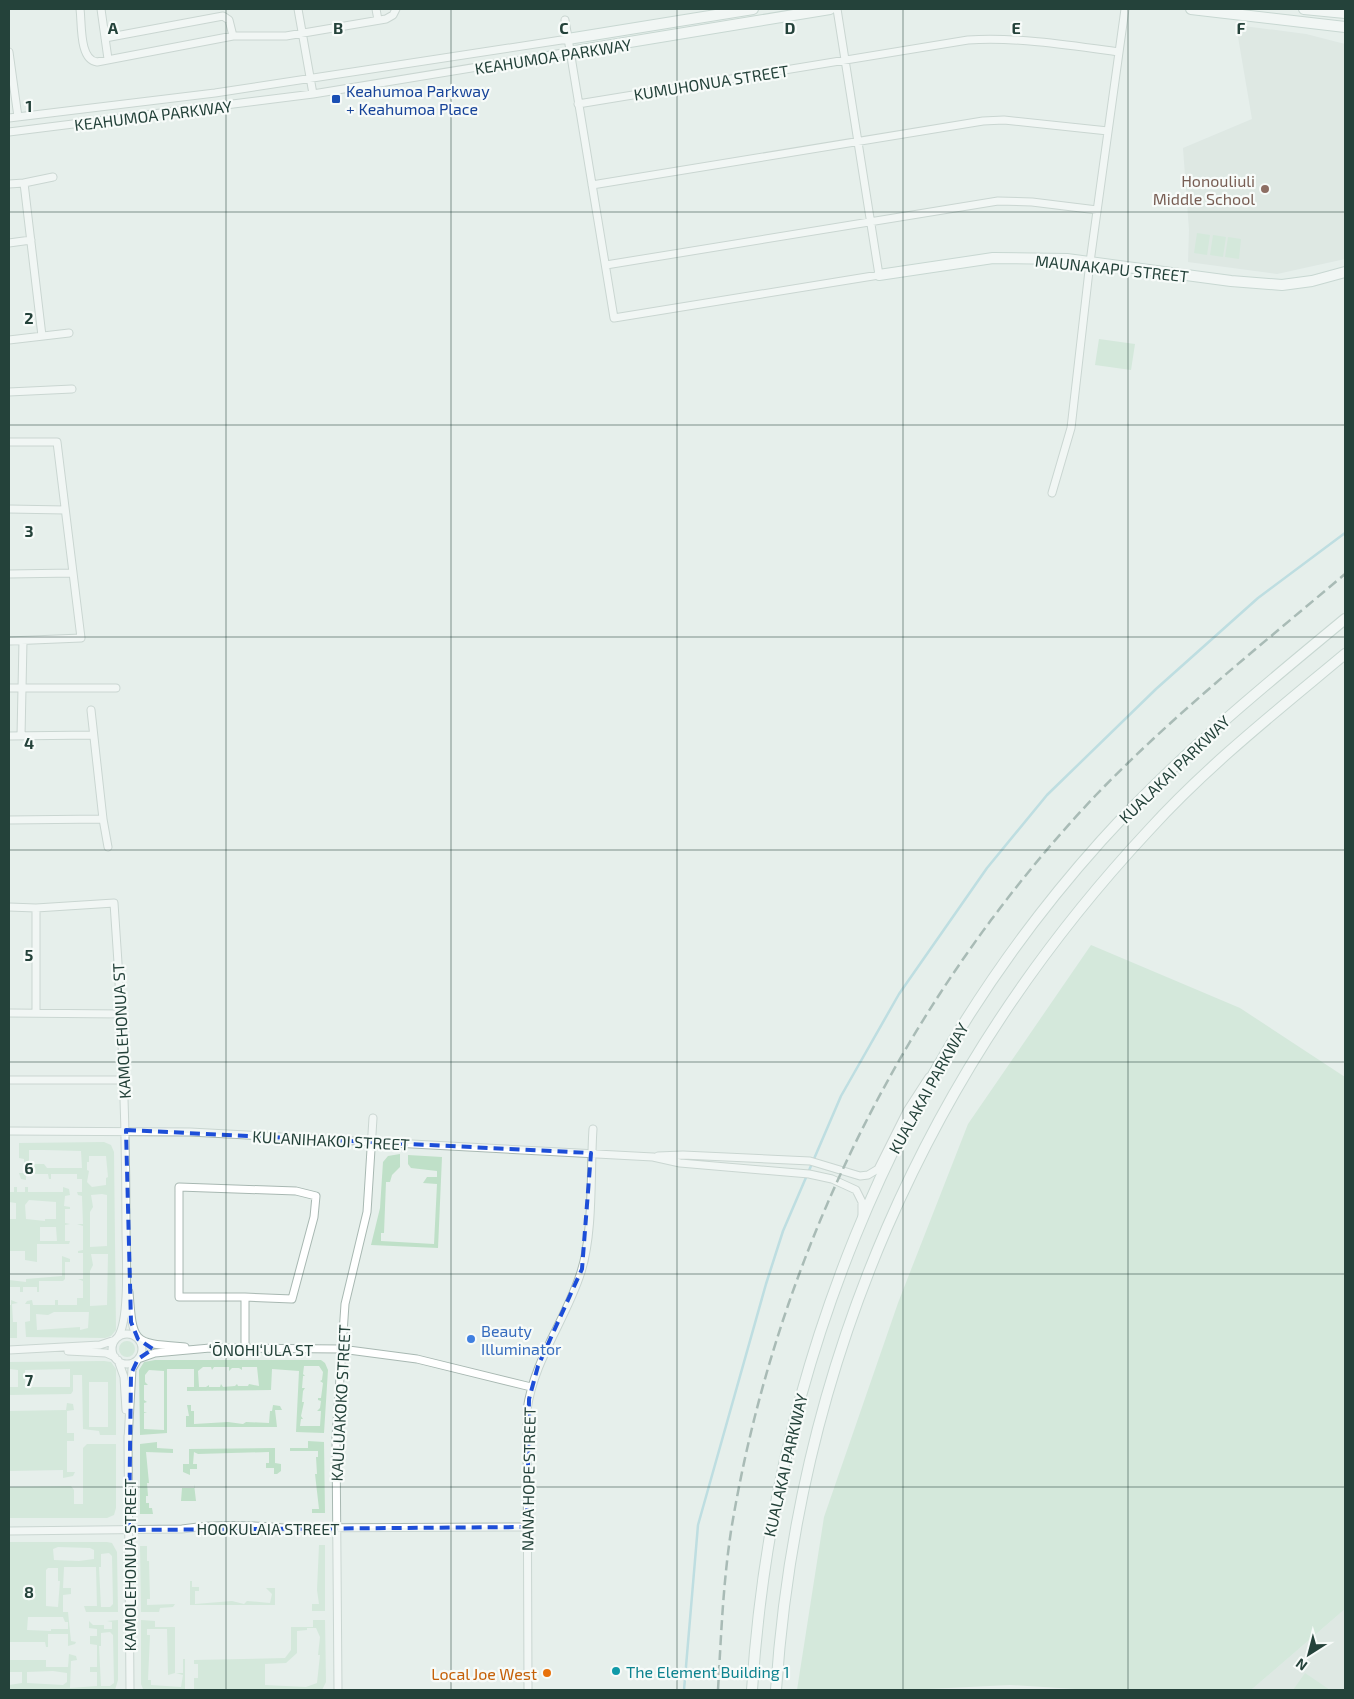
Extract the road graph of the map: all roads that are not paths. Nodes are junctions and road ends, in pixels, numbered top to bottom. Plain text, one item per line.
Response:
1 (80, 9) edge
2 (100, 9) edge
3 (298, 9) edge
4 (376, 9) edge
5 (396, 9) edge
6 (752, 9) edge
7 (830, 9) edge
8 (837, 9) edge
9 (1125, 9) edge
10 (1191, 9) edge
11 (1304, 9) edge
12 (1345, 14) edge
13 (378, 20) junction
14 (565, 20) dead end
15 (1345, 27) edge
16 (302, 34) junction
17 (233, 36) junction
18 (105, 38) junction
19 (568, 39) junction
20 (9, 52) edge
21 (569, 52) junction
22 (1119, 52) junction
23 (108, 59) junction
24 (844, 60) junction
25 (10, 68) edge
26 (310, 80) junction
27 (313, 94) junction
28 (578, 104) junction
29 (18, 117) junction
30 (9, 118) edge
31 (1108, 131) junction
32 (9, 132) edge
33 (858, 140) junction
34 (53, 178) dead end
35 (24, 182) junction
36 (9, 184) edge
37 (592, 185) junction
38 (1097, 210) junction
39 (871, 222) junction
40 (31, 240) junction
41 (9, 243) edge
42 (1090, 262) junction
43 (606, 266) junction
44 (1345, 272) edge
45 (879, 275) junction
46 (69, 333) dead end
47 (42, 336) junction
48 (9, 340) edge
49 (72, 389) dead end
50 (9, 392) edge
51 (9, 442) edge
52 (1052, 494) dead end
53 (9, 509) edge
54 (65, 510) junction
55 (73, 572) junction
56 (9, 574) edge
57 (1345, 618) edge
58 (9, 641) edge
59 (23, 641) junction
60 (1345, 654) edge
61 (9, 688) edge
62 (22, 688) junction
63 (116, 688) dead end
64 (90, 710) dead end
65 (93, 735) junction
66 (9, 736) edge
67 (21, 736) junction
68 (103, 819) junction
69 (9, 820) edge
70 (108, 848) dead end
71 (9, 907) edge
72 (36, 908) junction
73 (9, 1013) edge
74 (36, 1013) junction
75 (122, 1014) junction
76 (946, 1054) junction
77 (9, 1080) edge
78 (124, 1080) junction
79 (373, 1118) dead end
80 (593, 1128) dead end
81 (126, 1130) junction
82 (9, 1131) edge
83 (372, 1141) junction
84 (591, 1153) junction
85 (652, 1157) junction
86 (860, 1224) junction
87 (126, 1263) junction
88 (245, 1297) junction
89 (116, 1339) junction
90 (138, 1339) junction
91 (210, 1348) junction
92 (245, 1348) junction
93 (341, 1349) junction
94 (9, 1350) edge
95 (38, 1350) junction
96 (116, 1359) junction
97 (138, 1359) junction
98 (531, 1387) junction
99 (128, 1440) junction
100 (527, 1527) junction
101 (336, 1528) junction
102 (129, 1530) junction
103 (9, 1531) edge
104 (130, 1690) edge
105 (338, 1690) edge
106 (528, 1690) edge
107 (752, 1690) edge
108 (776, 1690) edge

1 - 23 street
2 - 18 street
3 - 16 street
4 - 13 street
5 - 13 street
6 - 19 main road, KEAHUMOA PARKWAY
7 - 21 main road, KEAHUMOA PARKWAY
8 - 24 street
9 - 22 street
10 - 15 main road
11 - 12 main road
13 - 16 street
14 - 19 street
16 - 17 street
16 - 26 street
17 - 18 street
17 - 23 street
18 - 23 street
19 - 21 street
19 - 26 street, KEAHUMOA PARKWAY
20 - 25 street
21 - 27 street, KEAHUMOA PARKWAY
21 - 28 street
22 - 24 street, KUMUHONUA STREET
22 - 31 street
24 - 28 street, KUMUHONUA STREET
24 - 33 street
25 - 29 street
26 - 27 street
26 - 29 street, KEAHUMOA PARKWAY
27 - 32 street, KEAHUMOA PARKWAY
28 - 37 street
29 - 30 street, KEAHUMOA PARKWAY
31 - 33 street
31 - 38 street
33 - 37 street
33 - 39 street
34 - 35 street
35 - 36 street
35 - 40 street
37 - 43 street
38 - 39 street
38 - 42 street
39 - 43 street
39 - 45 street
40 - 41 street
40 - 47 street
42 - 44 main road, MAUNAKAPU STREET
42 - 45 main road, MAUNAKAPU STREET
42 - 52 street
43 - 45 street
46 - 47 street
47 - 48 street
49 - 50 street
51 - 54 street
53 - 54 street
54 - 55 street
55 - 56 street
55 - 59 street
57 - 76 main road, KUALAKAI PARKWAY
58 - 59 street
59 - 62 street
60 - 108 main road, KUALAKAI PARKWAY
61 - 62 street
62 - 63 street
62 - 67 street
64 - 65 street
65 - 67 street
65 - 68 street
66 - 67 street
68 - 69 street
68 - 70 street
71 - 72 street, KAMOLEHONUA ST
72 - 74 street
72 - 75 street, KAMOLEHONUA ST
73 - 74 street
74 - 75 street
75 - 78 street, KAMOLEHONUA ST
76 - 85 street, KULANIHAKOI STREET
76 - 86 main road, KUALAKAI PARKWAY
77 - 78 street
78 - 81 street, KAMOLEHONUA ST
79 - 83 street, KAULUAKOKO STREET
80 - 84 street, NANA HOPE STREET
81 - 82 street, KULANIHAKOI STREET
81 - 83 street, KULANIHAKOI STREET
81 - 87 street, KAMOLEHONUA ST
83 - 84 street, KULANIHAKOI STREET
83 - 93 street, KAULUAKOKO STREET
84 - 85 street, KULANIHAKOI STREET
84 - 98 street, NANA HOPE STREET
85 - 86 street, KULANIHAKOI STREET
86 - 107 main road, KUALAKAI PARKWAY
87 - 89 street, KAMOLEHONUA ST
87 - 90 street, KAMOLEHONUA ST
88 - 88 street
88 - 92 street
89 - 90 street
89 - 95 street
89 - 96 street
90 - 91 street
90 - 97 street
91 - 92 street, ‘ŌNOHI‘ULA ST
91 - 97 street, ‘ŌNOHI‘ULA ST
92 - 93 street, ‘ŌNOHI‘ULA ST
93 - 98 street, ‘ŌNOHI‘ULA ST
93 - 101 street, KAULUAKOKO STREET
94 - 95 street
95 - 96 street
96 - 97 street
96 - 99 street, KAMOLEHONUA STREET
97 - 99 street, KAMOLEHONUA STREET
98 - 100 street, NANA HOPE STREET
99 - 102 street, KAMOLEHONUA STREET
100 - 101 street, HOOKULAIA STREET
100 - 106 street, NANA HOPE STREET
101 - 102 street, HOOKULAIA STREET
101 - 105 street, KAULUAKOKO STREET
102 - 103 street, HOOKULAIA STREET
102 - 104 street, KAMOLEHONUA STREET

